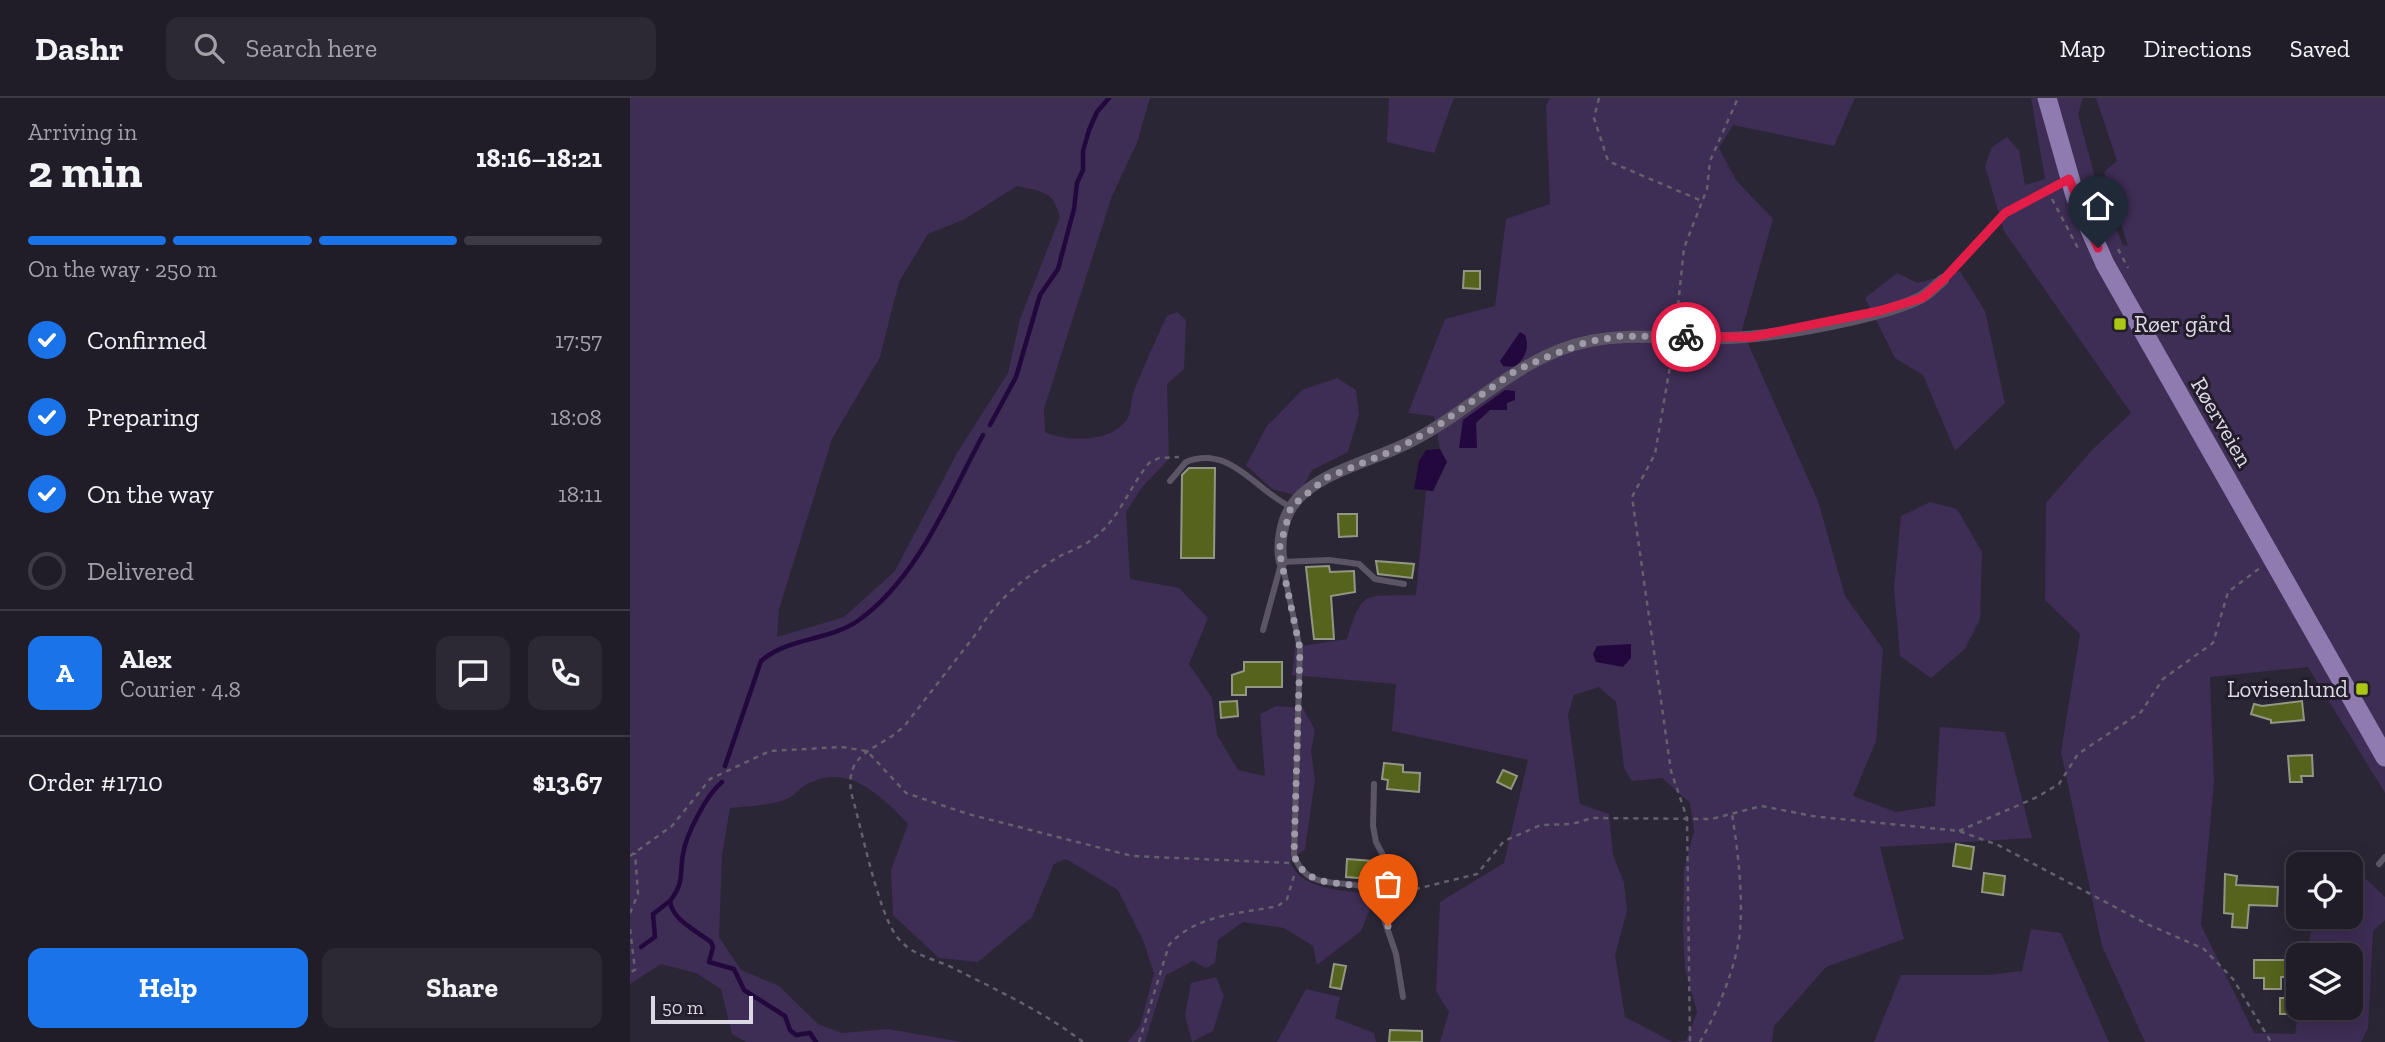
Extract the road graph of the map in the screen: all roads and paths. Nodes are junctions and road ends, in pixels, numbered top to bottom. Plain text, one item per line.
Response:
1 (1600, 98) edge
2 (1738, 98) edge
3 (2047, 98) edge
4 (2069, 179) junction
5 (1702, 201) junction
6 (2116, 247) dead end
7 (2131, 274) dead end
8 (1943, 280) joint
9 (1675, 337) junction
10 (1193, 459) junction
11 (1170, 481) dead end
12 (1291, 507) junction
13 (2272, 559) junction
14 (1282, 562) junction
15 (1404, 584) dead end
16 (1263, 630) dead end
17 (867, 751) junction
18 (2385, 757) edge
19 (1374, 784) dead end
20 (1732, 814) junction
21 (1687, 818) junction
22 (1959, 831) junction
23 (635, 853) junction
24 (630, 856) edge
25 (2385, 857) edge
26 (1297, 864) junction
27 (2379, 864) dead end
28 (1372, 890) junction
29 (630, 913) edge
30 (630, 929) edge
31 (630, 972) edge
32 (1403, 997) dead end
33 (1083, 1042) edge
34 (1139, 1042) edge
35 (1690, 1042) edge
36 (1700, 1042) edge
37 (2271, 1042) edge

1 - 5 path
2 - 5 path
3 - 4 main road, Røerveien
4 - 8 lane
4 - 13 main road, Røerveien
5 - 9 path
6 - 7 path
8 - 9 street
9 - 12 street
9 - 21 path
10 - 11 lane
10 - 12 lane
10 - 17 path
12 - 14 street
13 - 18 main road, Røerveien
13 - 22 path
14 - 15 lane
14 - 16 lane
14 - 26 lane
17 - 23 path
17 - 26 path
17 - 33 path
19 - 28 lane
20 - 21 path
20 - 22 path
20 - 36 path
21 - 28 path
21 - 35 path
22 - 37 path
23 - 24 path
23 - 29 path
25 - 27 lane
26 - 28 lane
26 - 34 path
28 - 32 lane
30 - 31 path

